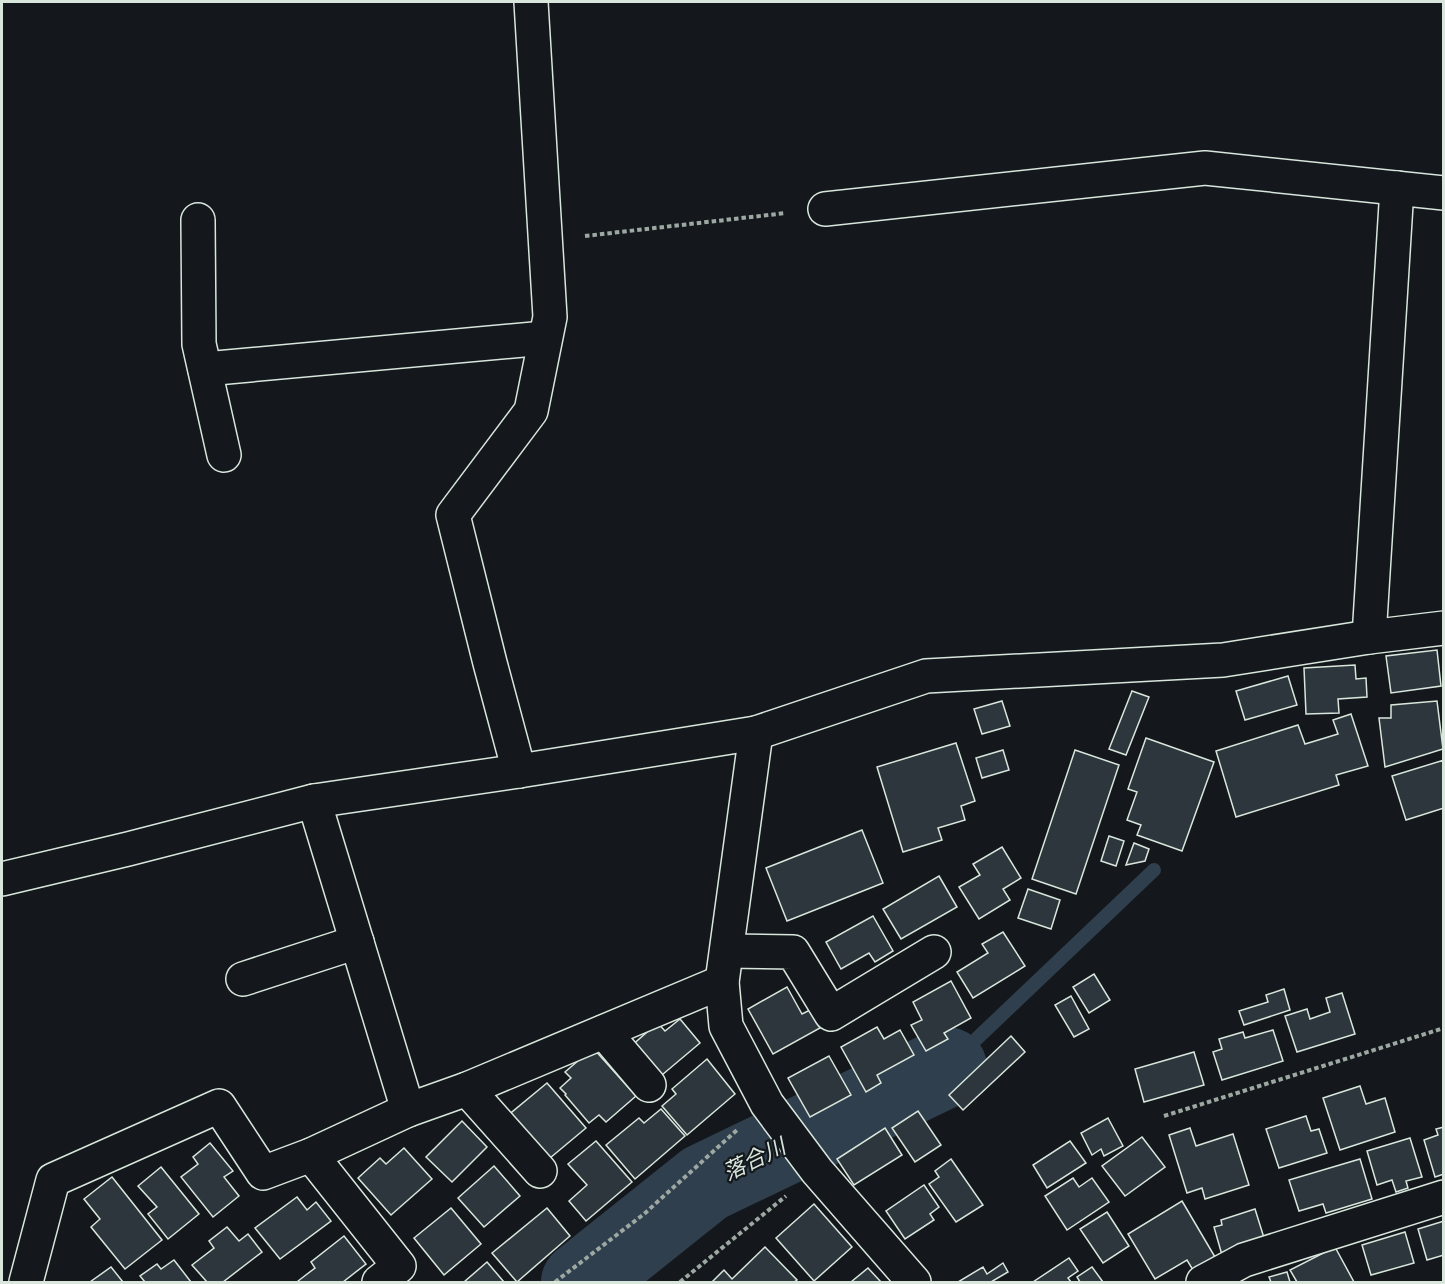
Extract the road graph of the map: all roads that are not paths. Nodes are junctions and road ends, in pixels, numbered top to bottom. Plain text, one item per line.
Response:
1 (531, 2) edge
2 (1397, 188) junction
3 (1443, 193) edge
4 (825, 208) road end
5 (198, 220) dead end
6 (545, 338) junction
7 (204, 369) junction
8 (224, 455) dead end
9 (1443, 628) edge
10 (1369, 637) junction
11 (756, 733) junction
12 (519, 771) junction
13 (314, 801) junction
14 (2, 879) edge
15 (357, 942) junction
16 (934, 952) dead end
17 (725, 967) junction
18 (243, 979) dead end
19 (604, 1032) junction
20 (649, 1085) dead end
21 (467, 1089) junction
22 (408, 1110) junction
23 (311, 1155) junction
24 (540, 1172) dead end
25 (1443, 1197) edge
26 (26, 1282) edge
27 (379, 1282) edge
28 (914, 1282) edge
29 (1203, 1282) edge

1 - 6 street
2 - 3 street
2 - 4 street
2 - 10 street
5 - 7 street
6 - 7 street
6 - 12 street
7 - 8 street
9 - 10 street
10 - 11 street
11 - 12 street
11 - 17 street
12 - 13 street
13 - 14 street
13 - 15 street
15 - 18 street
15 - 22 street
16 - 17 street
17 - 19 street
17 - 28 street
19 - 20 street
19 - 21 street
21 - 22 street
21 - 24 street
22 - 23 street
23 - 26 street
23 - 27 street
25 - 29 street

